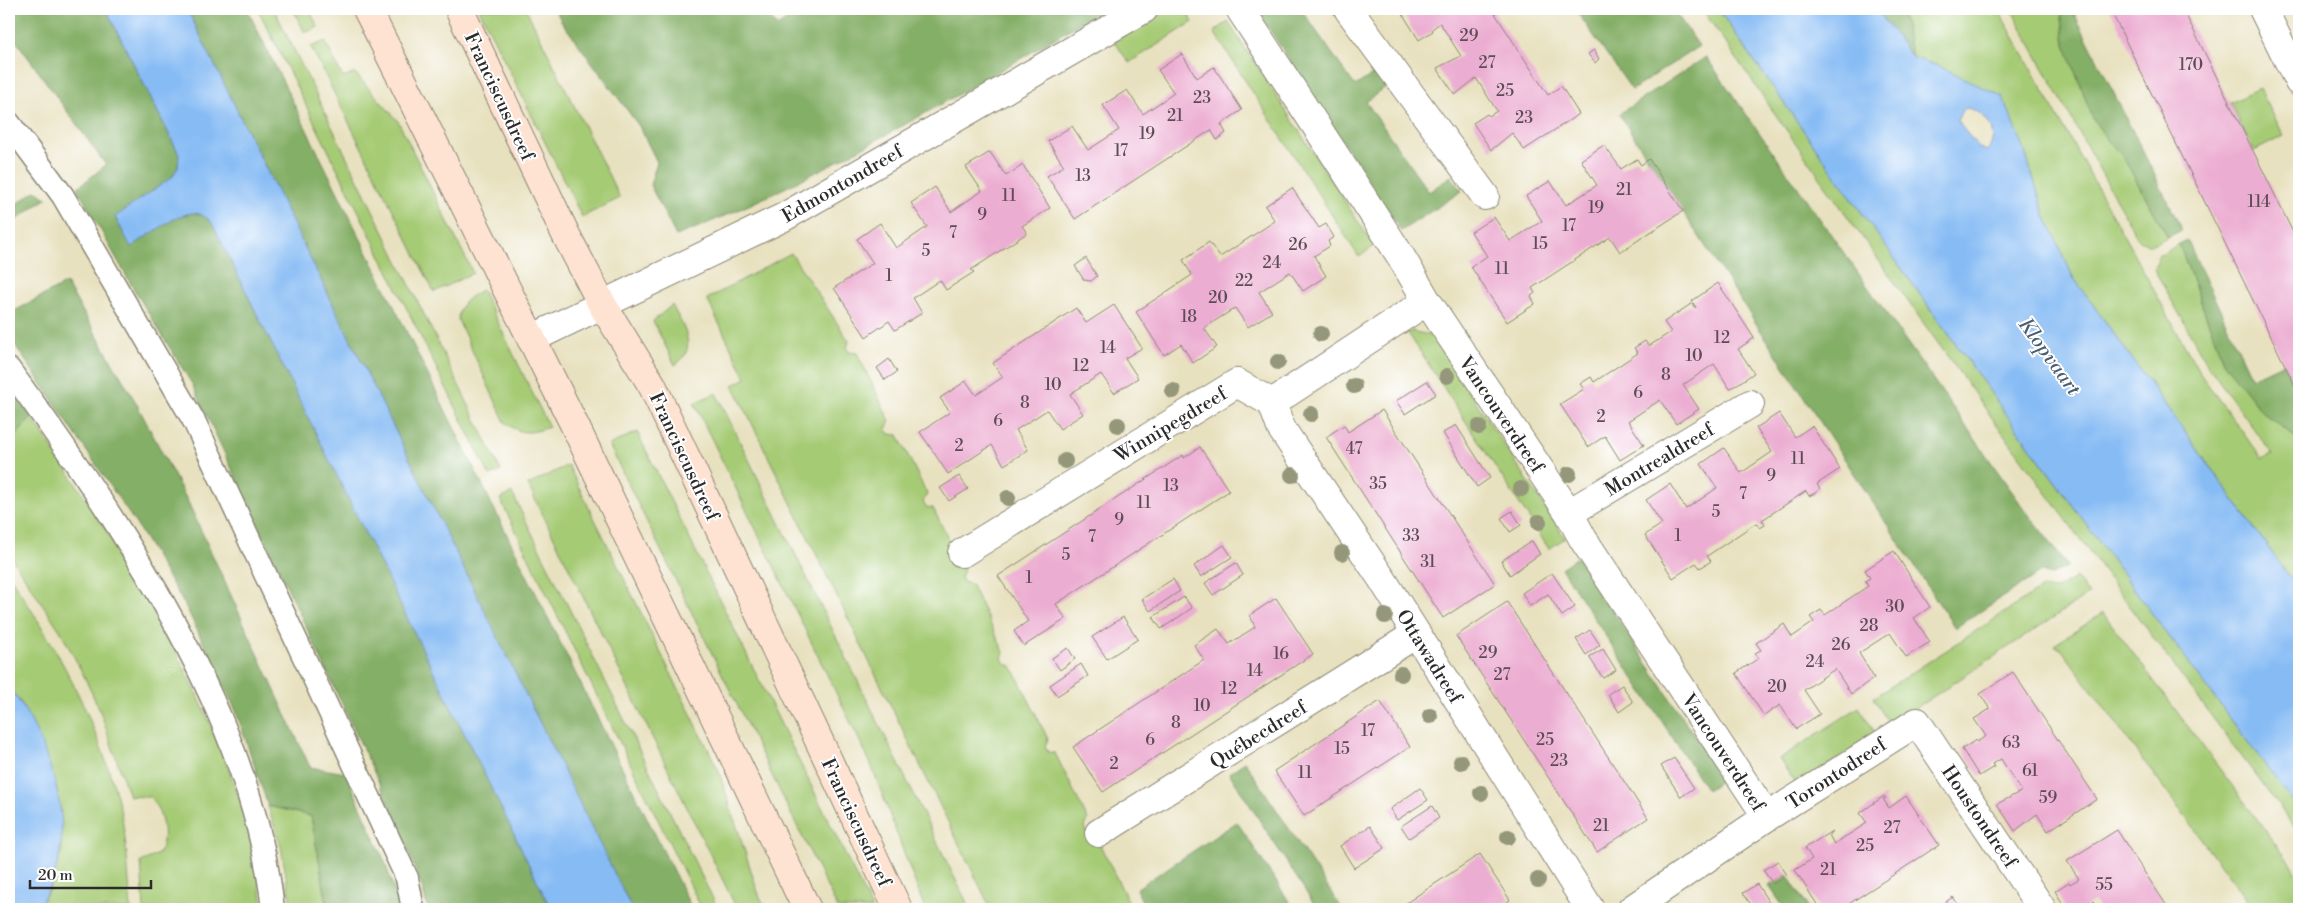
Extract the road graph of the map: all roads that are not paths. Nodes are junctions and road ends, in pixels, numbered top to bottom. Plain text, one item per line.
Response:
1 (367, 9) edge
2 (458, 9) edge
3 (1144, 9) edge
4 (1240, 9) edge
5 (1348, 9) edge
6 (2263, 9) edge
7 (2299, 82) edge
8 (9, 123) edge
9 (1485, 196) dead end
10 (1427, 301) junction
11 (602, 306) junction
12 (531, 339) junction
13 (9, 369) edge
14 (1272, 403) junction
15 (1750, 404) dead end
16 (1569, 513) junction
17 (962, 552) dead end
18 (1416, 634) junction
19 (1917, 722) joint
20 (1767, 817) junction
21 (1100, 833) dead end
22 (273, 909) edge
23 (413, 909) edge
24 (807, 909) edge
25 (898, 909) edge
26 (1590, 909) edge
27 (1632, 909) edge
28 (2042, 909) edge

1 - 12 main road
2 - 11 main road, Franciscusdreef
3 - 11 street, Edmontondreef
4 - 10 street, Vancouverdreef
5 - 9 street
6 - 7 street
8 - 23 lane
10 - 14 street
10 - 16 street, Vancouverdreef
11 - 12 street, Edmontondreef
11 - 25 main road, Franciscusdreef
12 - 24 main road
13 - 22 lane
14 - 17 street, Winnipegdreef
14 - 18 street, Ottawadreef
15 - 16 street, Montrealdreef
16 - 20 street, Vancouverdreef
18 - 21 street, Québecdreef
18 - 26 street, Ottawadreef
19 - 20 street, Torontodreef
19 - 28 street, Houstondreef
20 - 27 street, Torontodreef

